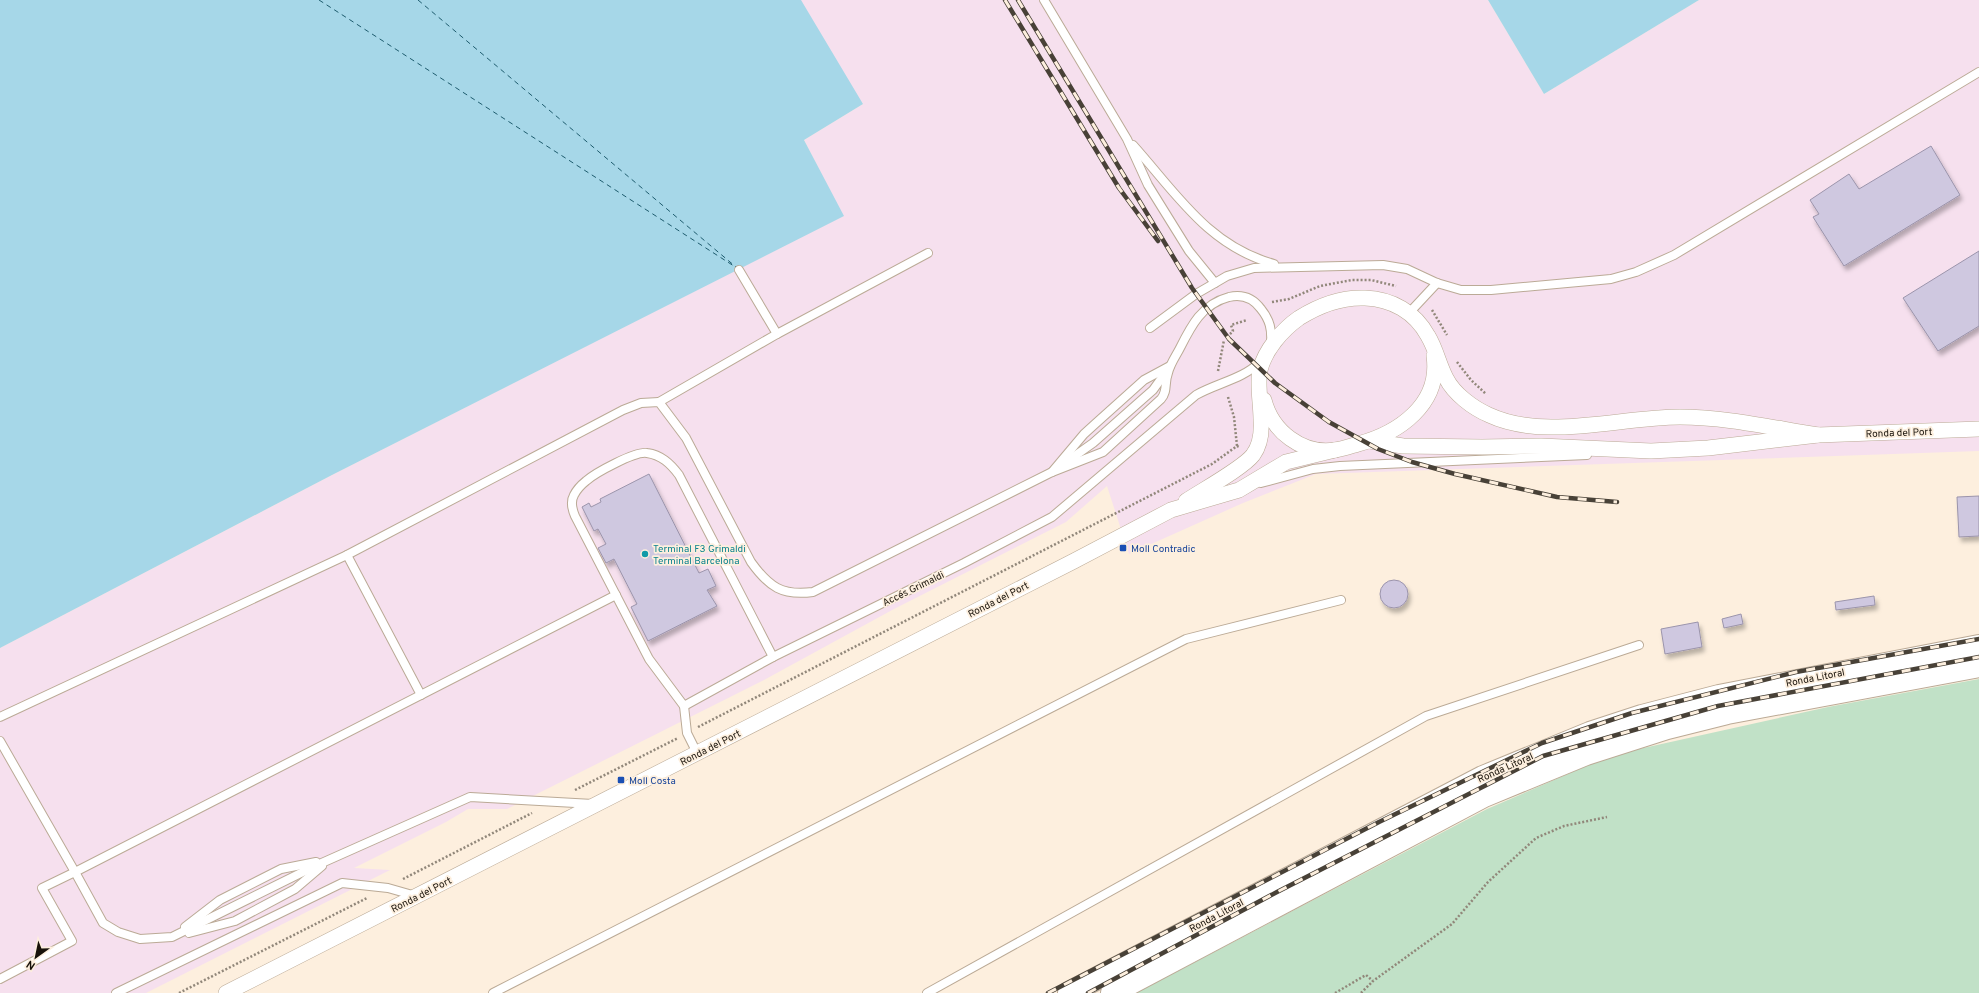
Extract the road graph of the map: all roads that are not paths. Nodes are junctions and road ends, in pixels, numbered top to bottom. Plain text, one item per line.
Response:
1 (1044, 0) edge
2 (1979, 72) edge
3 (1127, 139) junction
4 (928, 253) dead end
5 (1285, 267) junction
6 (739, 270) dead end
7 (1215, 282) junction
8 (1437, 283) junction
9 (1409, 313) junction
10 (1150, 328) dead end
11 (777, 334) junction
12 (1433, 347) junction
13 (1270, 349) junction
14 (1170, 366) junction
15 (1260, 386) junction
16 (660, 402) junction
17 (1979, 429) edge
18 (1818, 435) junction
19 (1370, 442) junction
20 (1335, 450) junction
21 (1635, 451) junction
22 (1052, 472) junction
23 (1239, 490) junction
24 (1171, 510) junction
25 (347, 555) junction
26 (616, 595) junction
27 (1341, 600) dead end
28 (1639, 645) dead end
29 (1979, 646) edge
30 (773, 657) junction
31 (1979, 666) edge
32 (421, 695) junction
33 (684, 706) junction
34 (0, 716) edge
35 (0, 741) edge
36 (697, 753) junction
37 (597, 804) junction
38 (330, 859) junction
39 (75, 872) junction
40 (417, 896) junction
41 (172, 937) junction
42 (0, 979) edge
43 (116, 993) edge
44 (226, 993) edge
45 (493, 993) edge
46 (927, 993) edge
47 (1069, 993) edge
48 (1112, 993) edge

1 - 3 lane
2 - 8 lane
3 - 5 lane
3 - 7 lane
4 - 11 lane
5 - 7 lane
5 - 8 lane
6 - 11 lane
7 - 10 lane
8 - 9 lane
9 - 12 street
9 - 13 street
11 - 16 lane
12 - 18 street
12 - 19 street
13 - 14 lane
13 - 15 street
13 - 30 lane, Accés Grimaldi
14 - 22 lane
14 - 22 lane
14 - 22 lane
15 - 20 street
15 - 24 street
16 - 22 lane
16 - 25 lane
17 - 18 street, Ronda del Port
18 - 21 street
19 - 20 street
19 - 21 street
20 - 23 street
21 - 23 lane
23 - 24 street
24 - 36 street, Ronda del Port
25 - 32 lane
25 - 34 lane
26 - 30 lane
26 - 32 lane
26 - 33 lane
27 - 45 lane
28 - 46 lane
29 - 47 highway, Ronda Litoral
30 - 33 lane, Accés Grimaldi
31 - 48 highway, Ronda Litoral
32 - 39 lane
33 - 36 lane
35 - 39 lane
36 - 37 street, Ronda del Port
37 - 38 lane
37 - 40 street, Ronda del Port
38 - 41 lane
38 - 41 lane
38 - 41 lane
39 - 41 lane
39 - 42 lane
40 - 43 lane
40 - 44 street, Ronda del Port

